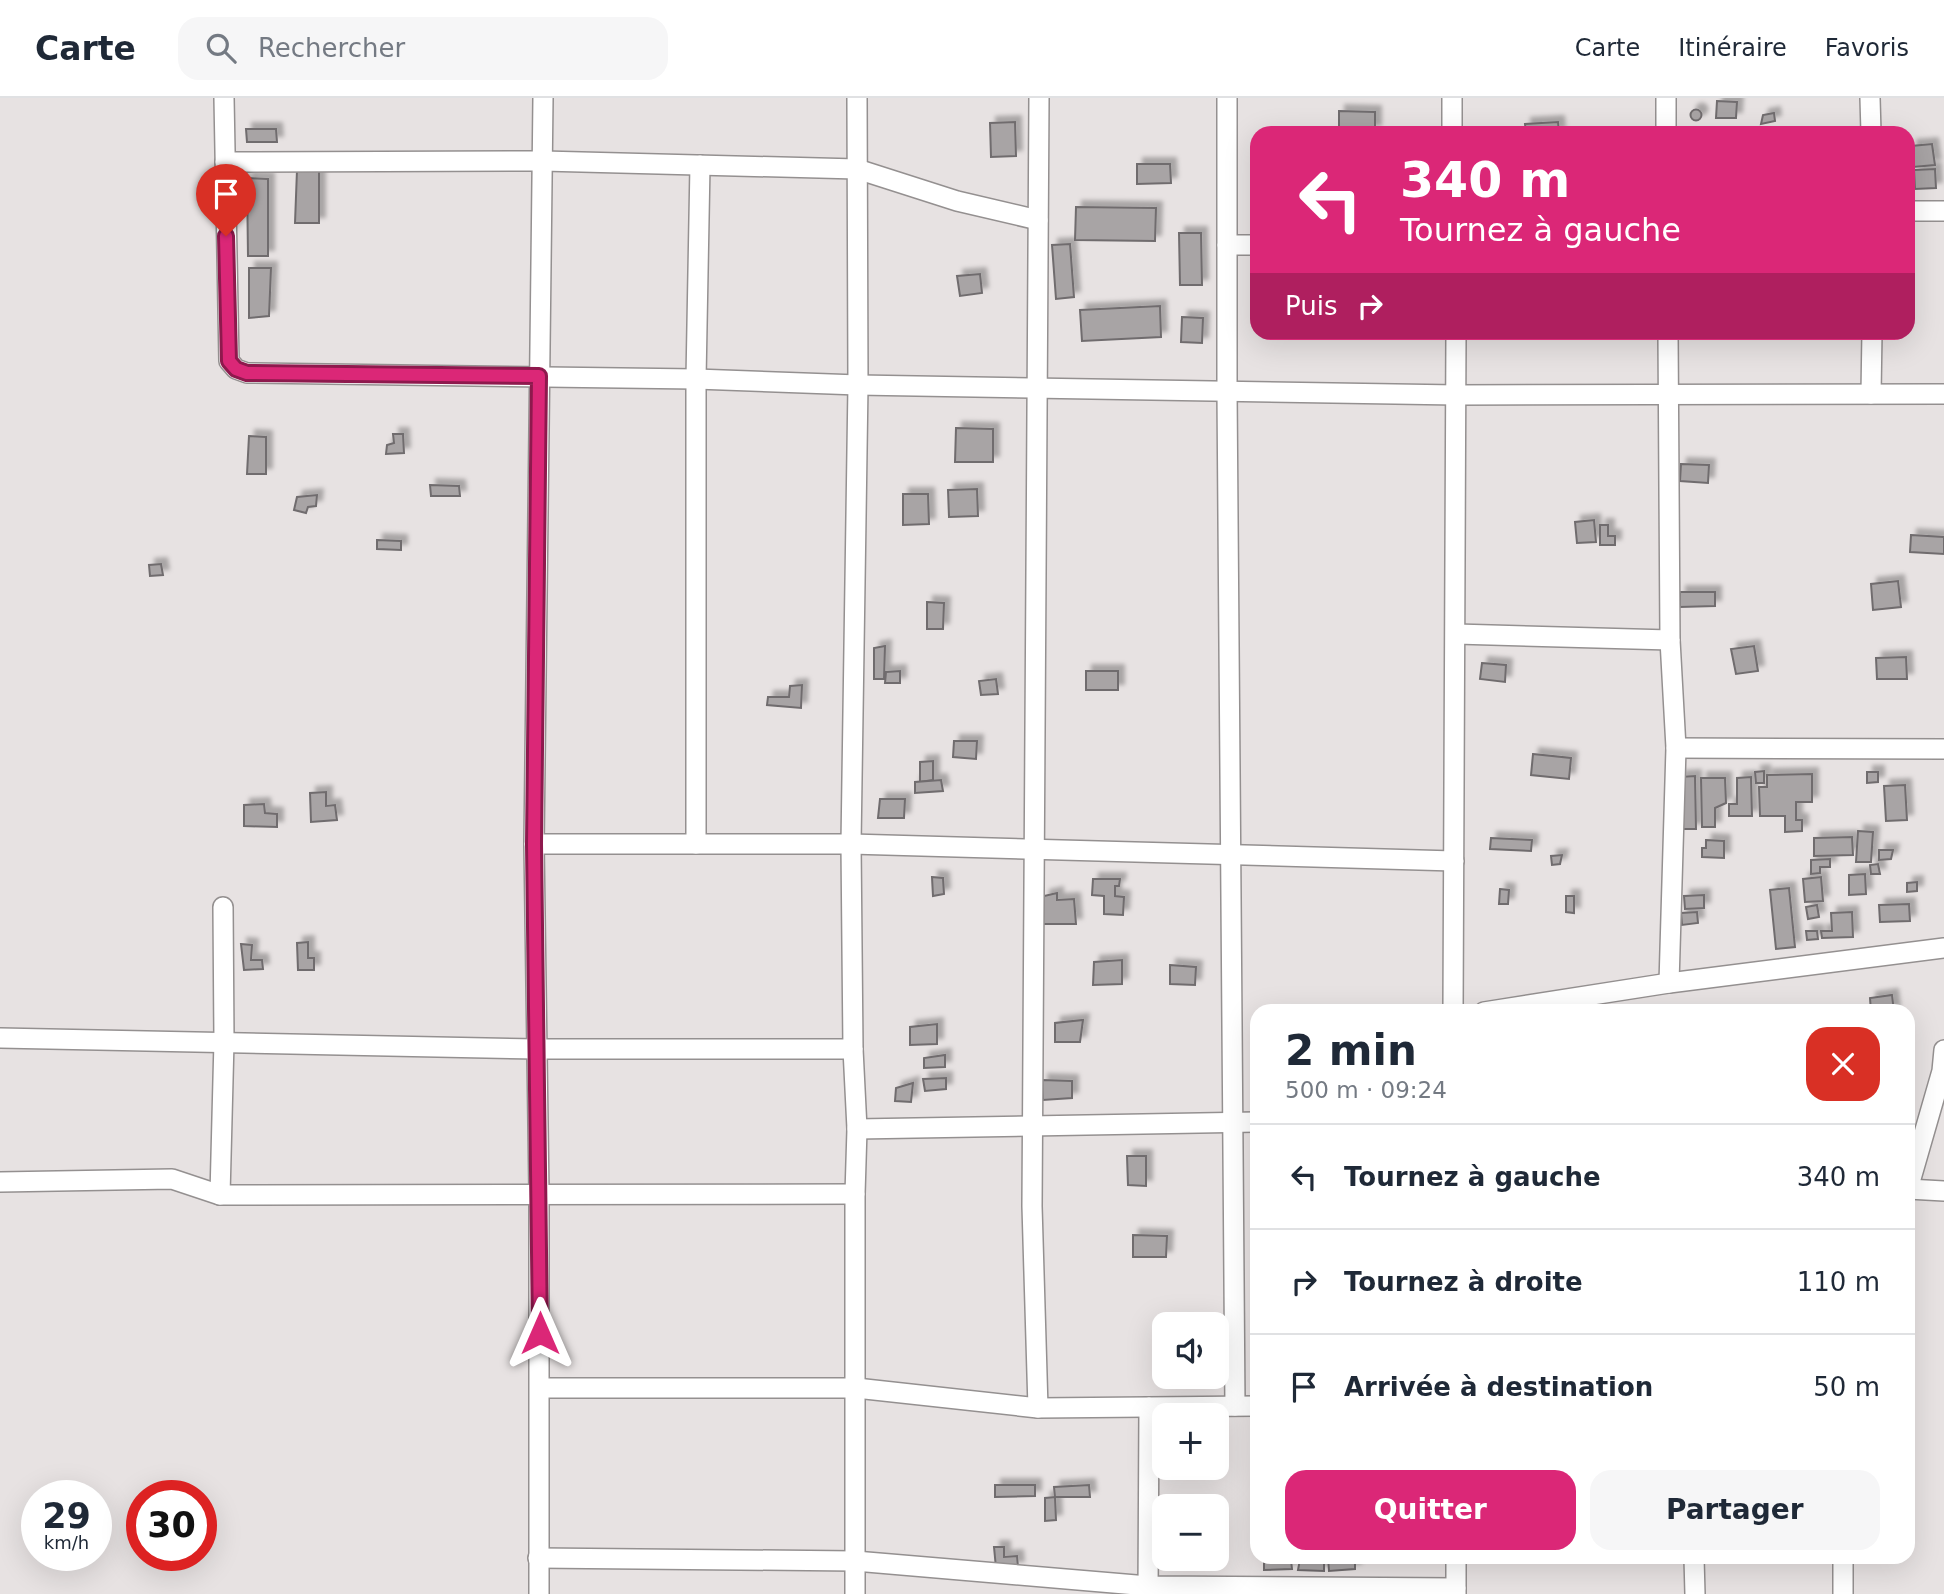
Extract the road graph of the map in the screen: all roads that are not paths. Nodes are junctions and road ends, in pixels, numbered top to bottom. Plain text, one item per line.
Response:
1 (223, 98) edge
2 (543, 98) edge
3 (858, 98) edge
4 (1039, 98) edge
5 (1227, 98) edge
6 (1452, 98) edge
7 (1666, 98) edge
8 (1870, 98) edge
9 (1452, 126) edge
10 (1666, 126) edge
11 (1871, 126) edge
12 (543, 161) junction
13 (225, 162) junction
14 (700, 165) junction
15 (857, 169) junction
16 (1915, 211) edge
17 (1944, 211) edge
18 (1038, 220) junction
19 (1227, 245) junction
20 (1250, 245) edge
21 (1456, 340) edge
22 (1668, 340) edge
23 (1871, 340) edge
24 (539, 376) junction
25 (696, 379) junction
26 (858, 384) junction
27 (1036, 386) junction
28 (1227, 391) junction
29 (1668, 394) junction
30 (1871, 394) junction
31 (1944, 394) edge
32 (1457, 396) junction
33 (1456, 634) junction
34 (1670, 640) junction
35 (1676, 748) junction
36 (1944, 749) edge
37 (534, 844) junction
38 (696, 844) junction
39 (851, 844) junction
40 (1035, 848) junction
41 (1230, 854) junction
42 (1454, 861) junction
43 (223, 907) dead end
44 (1944, 948) edge
45 (1669, 983) junction
46 (1453, 1004) edge
47 (1535, 1004) edge
48 (0, 1038) edge
49 (224, 1041) junction
50 (537, 1049) junction
51 (853, 1049) junction
52 (1944, 1050) edge
53 (1233, 1122) junction
54 (1250, 1122) edge
55 (1033, 1126) junction
56 (857, 1129) junction
57 (1915, 1165) edge
58 (0, 1182) edge
59 (1915, 1189) edge
60 (1944, 1191) edge
61 (539, 1194) junction
62 (855, 1194) junction
63 (220, 1195) junction
64 (540, 1388) junction
65 (856, 1388) junction
66 (1235, 1406) junction
67 (1250, 1406) edge
68 (1149, 1407) junction
69 (1038, 1408) junction
70 (538, 1558) junction
71 (855, 1561) junction
72 (1456, 1564) edge
73 (1694, 1564) edge
74 (1843, 1564) edge
75 (1148, 1590) edge
76 (1456, 1591) edge
77 (539, 1594) edge
78 (855, 1594) edge
79 (1695, 1594) edge
80 (1843, 1594) edge

1 - 13 street
2 - 12 street
3 - 15 street
4 - 18 street
5 - 19 street
6 - 9 street
7 - 10 street
8 - 11 street
12 - 13 street
12 - 14 street
12 - 24 street
13 - 24 street
14 - 15 street
14 - 25 street
15 - 18 street
15 - 26 street
16 - 17 street
18 - 27 street
19 - 20 street
19 - 28 street
21 - 32 street
22 - 29 street
23 - 30 street
24 - 25 street
24 - 37 street
25 - 26 street
25 - 38 street
26 - 27 street
26 - 39 street
27 - 28 street
27 - 40 street
28 - 32 street
28 - 41 street
29 - 30 street
29 - 32 street
29 - 34 street
30 - 31 street
32 - 33 street
33 - 34 street
33 - 42 street
34 - 35 street
35 - 36 street
35 - 45 street
37 - 38 street
37 - 50 street
38 - 39 street
39 - 40 street
39 - 51 street
40 - 41 street
40 - 55 street
41 - 42 street
41 - 53 street
42 - 46 street
43 - 49 street
44 - 45 street
45 - 47 street
48 - 49 street
49 - 50 street
49 - 63 street
50 - 51 street
50 - 61 street
51 - 56 street
52 - 57 street
53 - 54 street
53 - 55 street
53 - 66 street
55 - 56 street
55 - 69 street
56 - 62 street
58 - 63 street
59 - 60 street
61 - 62 street
61 - 63 street
61 - 64 street
62 - 65 street
64 - 65 street
64 - 70 street
65 - 69 street
65 - 71 street
66 - 67 street
66 - 68 street
68 - 69 street
68 - 75 street
70 - 71 street
70 - 77 street
71 - 75 street
71 - 78 street
72 - 76 street
73 - 79 street
74 - 80 street
75 - 76 street

